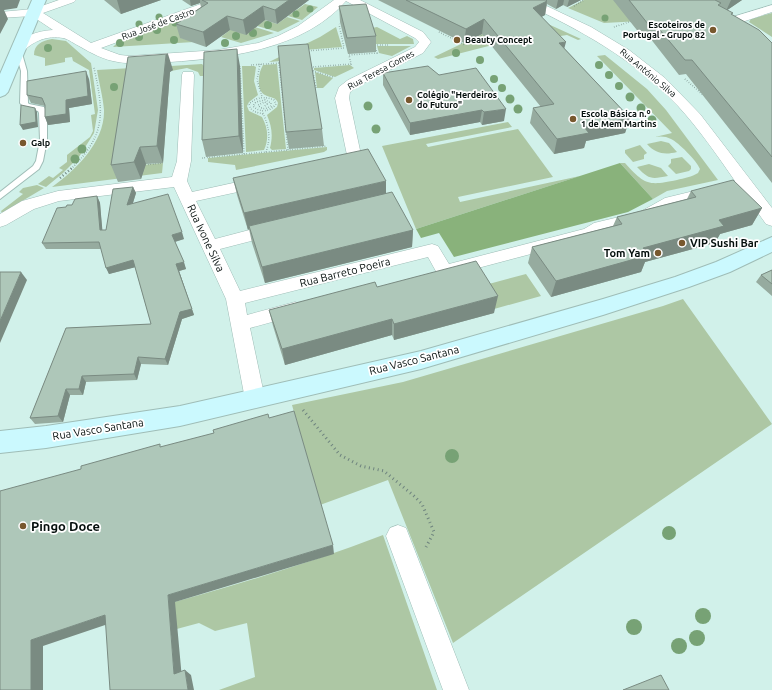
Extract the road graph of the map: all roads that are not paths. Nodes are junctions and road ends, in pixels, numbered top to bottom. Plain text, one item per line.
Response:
1 (70, 0) edge
2 (223, 0) edge
3 (341, 0) edge
4 (351, 0) edge
5 (525, 0) edge
6 (37, 6) edge
7 (772, 8) edge
8 (721, 13) edge
9 (0, 15) edge
10 (734, 20) junction
11 (749, 30) edge
12 (71, 36) junction
13 (92, 47) junction
14 (18, 50) junction
15 (188, 75) dead end
16 (1, 86) edge
17 (322, 169) edge
18 (277, 178) edge
19 (179, 181) junction
20 (745, 183) junction
21 (0, 196) edge
22 (187, 198) junction
23 (772, 220) edge
24 (0, 221) edge
25 (292, 226) edge
26 (772, 244) edge
27 (210, 246) junction
28 (235, 299) junction
29 (308, 306) edge
30 (240, 324) junction
31 (255, 399) junction
32 (46, 437) junction
33 (0, 442) edge
34 (0, 451) edge
35 (398, 536) dead end
36 (456, 690) edge

1 - 6 street
2 - 13 street, Rua José de Castro
3 - 13 street
4 - 17 street, Rua Teresa Gomes
5 - 20 street, Rua António Silva
6 - 9 street
6 - 12 street
6 - 14 street
7 - 10 street
8 - 10 street
10 - 11 street
12 - 13 street
12 - 14 street
14 - 16 street
14 - 21 lane
15 - 19 street
18 - 22 street
19 - 22 street, Rua Ivone Silva
19 - 24 street
20 - 23 street, Rua António Silva
20 - 28 street, Rua Barreto Poeira
22 - 27 street, Rua Ivone Silva
25 - 27 street
26 - 31 street, Rua Vasco Santana
27 - 28 street, Rua Ivone Silva
28 - 30 street, Rua Ivone Silva
29 - 30 street
30 - 31 street, Rua Ivone Silva
31 - 32 street, Rua Vasco Santana
32 - 33 street, Rua Vasco Santana
32 - 34 street, Rua Vasco Santana
35 - 36 street

